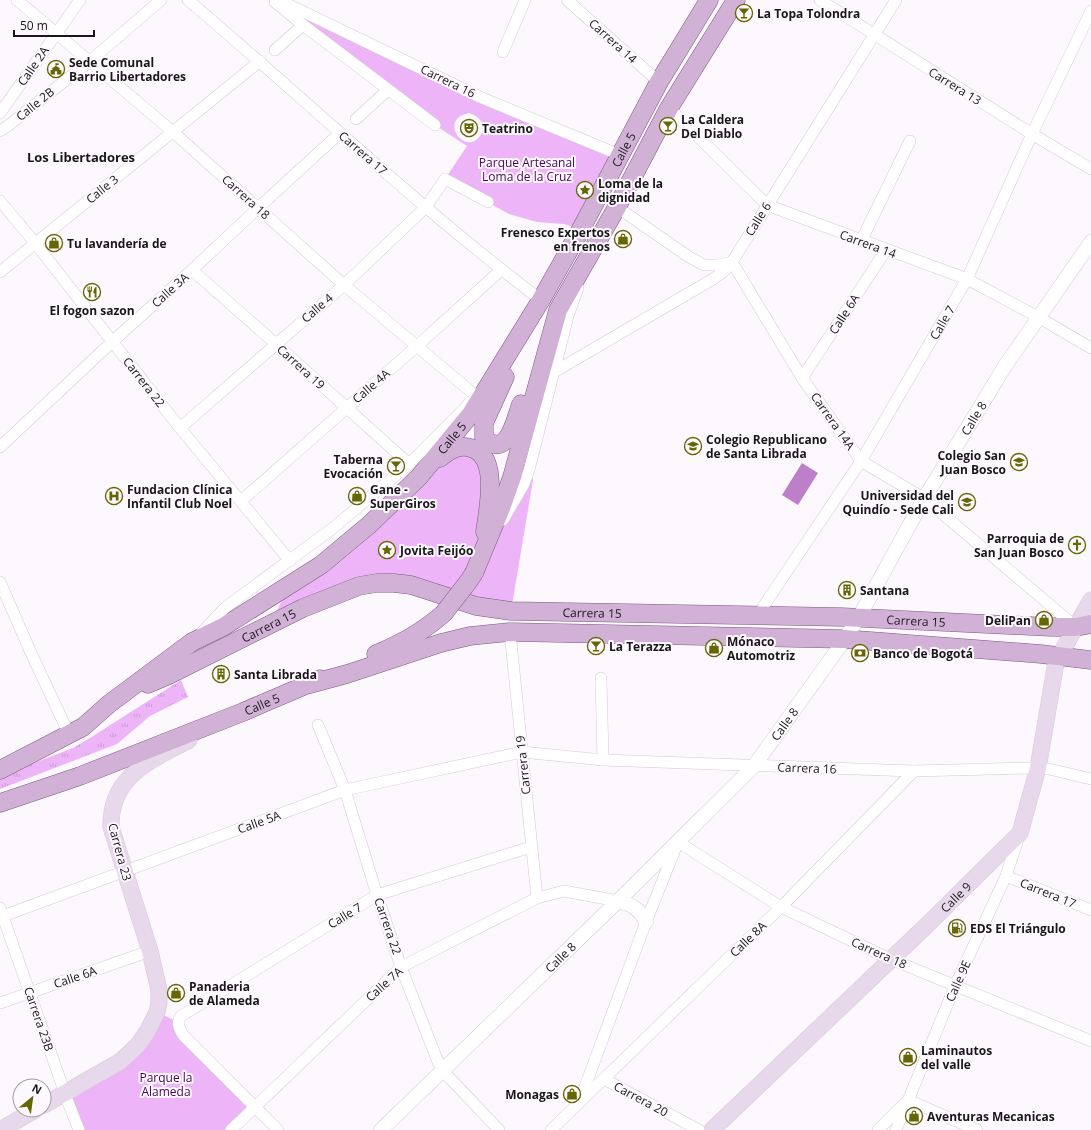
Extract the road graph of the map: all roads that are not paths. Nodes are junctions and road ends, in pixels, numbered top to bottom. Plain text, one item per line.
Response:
1 (17, 0) edge
2 (80, 0) edge
3 (161, 0) edge
4 (188, 0) edge
5 (272, 0) edge
6 (279, 0) edge
7 (525, 0) edge
8 (567, 0) edge
9 (709, 0) edge
10 (736, 0) edge
11 (820, 0) edge
12 (896, 0) edge
13 (1091, 11) edge
14 (303, 25) junction
15 (56, 33) junction
16 (874, 35) junction
17 (275, 50) dead end
18 (503, 52) dead end
19 (90, 60) junction
20 (260, 61) junction
21 (659, 82) junction
22 (388, 90) junction
23 (669, 108) junction
24 (0, 113) edge
25 (356, 119) dead end
26 (435, 124) dead end
27 (0, 131) edge
28 (173, 132) junction
29 (340, 133) junction
30 (1032, 134) junction
31 (910, 141) dead end
32 (620, 155) junction
33 (1091, 169) edge
34 (0, 201) edge
35 (488, 202) dead end
36 (767, 205) junction
37 (426, 207) junction
38 (617, 207) junction
39 (258, 208) junction
40 (861, 241) junction
41 (1091, 242) edge
42 (35, 243) junction
43 (886, 250) junction
44 (587, 259) junction
45 (732, 262) junction
46 (192, 270) junction
47 (500, 270) junction
48 (0, 272) edge
49 (967, 279) junction
50 (344, 285) junction
51 (541, 300) junction
52 (558, 310) junction
53 (1038, 317) junction
54 (113, 341) junction
55 (276, 344) junction
56 (416, 346) junction
57 (1091, 348) edge
58 (554, 372) junction
59 (802, 378) junction
60 (474, 395) junction
61 (346, 407) junction
62 (180, 428) junction
63 (0, 447) edge
64 (861, 461) junction
65 (412, 476) junction
66 (925, 499) junction
67 (240, 501) junction
68 (484, 550) junction
69 (290, 561) junction
70 (0, 582) edge
71 (1091, 600) edge
72 (760, 615) junction
73 (858, 617) junction
74 (1084, 626) edge
75 (510, 632) junction
76 (844, 639) junction
77 (192, 642) junction
78 (1060, 656) junction
79 (1091, 660) edge
80 (601, 678) dead end
81 (310, 684) junction
82 (121, 695) junction
83 (243, 712) junction
84 (318, 725) dead end
85 (70, 734) junction
86 (522, 752) junction
87 (603, 760) junction
88 (754, 766) junction
89 (1038, 768) junction
90 (0, 770) edge
91 (914, 771) junction
92 (1091, 778) edge
93 (345, 790) junction
94 (0, 802) edge
95 (1020, 833) junction
96 (678, 842) junction
97 (531, 847) junction
98 (124, 871) junction
99 (1006, 876) junction
100 (377, 896) junction
101 (537, 898) junction
102 (618, 901) junction
103 (780, 907) junction
104 (1091, 910) edge
105 (1, 912) edge
106 (646, 922) junction
107 (150, 951) junction
108 (890, 959) junction
109 (402, 967) junction
110 (955, 986) junction
111 (30, 993) junction
112 (0, 1003) edge
113 (1091, 1041) edge
114 (443, 1071) junction
115 (604, 1079) junction
116 (65, 1093) junction
117 (52, 1100) edge
118 (908, 1100) junction
119 (580, 1103) junction
120 (254, 1107) junction
121 (21, 1118) edge
122 (0, 1130) edge
123 (79, 1130) edge
124 (231, 1130) edge
125 (278, 1130) edge
126 (381, 1130) edge
127 (499, 1130) edge
128 (551, 1130) edge
129 (699, 1130) edge
130 (712, 1130) edge
131 (878, 1130) edge
132 (896, 1130) edge
133 (976, 1130) edge

1 - 15 street, Carrera 18
2 - 15 street, Calle 2A
3 - 19 street, Calle 2B
4 - 20 street, Carrera 17
5 - 14 street
6 - 32 street, Carrera 16
7 - 18 street
8 - 21 street, Carrera 14
9 - 21 main road, Calle 5
10 - 23 main road, Calle 5
11 - 16 street, Carrera 13
12 - 16 street, Calle 6
13 - 30 street, Calle 7
14 - 17 street
14 - 22 street
15 - 19 street, Carrera 18
15 - 24 street, Calle 2A
16 - 30 street, Carrera 13
16 - 36 street, Calle 6
19 - 27 street, Calle 2B
19 - 28 street, Carrera 18
20 - 28 street, Calle 3
20 - 29 street, Carrera 17
21 - 32 main road, Calle 5
22 - 25 street
22 - 26 street
23 - 36 street, Carrera 14
23 - 38 main road, Calle 5
28 - 39 street, Carrera 18
28 - 42 street, Calle 3
29 - 37 street, Carrera 17
29 - 39 street, Calle 3A
30 - 33 street, Carrera 13
30 - 49 street, Calle 7
31 - 40 street
32 - 51 main road, Calle 5
34 - 42 street, Carrera 22
35 - 37 street, Calle 4
36 - 40 street, Carrera 14
36 - 45 street, Calle 6
37 - 47 street, Carrera 17
37 - 50 street, Calle 4
38 - 44 main road, Calle 5
38 - 45 street
39 - 46 street, Calle 3A
39 - 50 street, Carrera 18
40 - 43 street, Carrera 14
41 - 53 street, Calle 8
42 - 48 street, Calle 3
42 - 54 street, Carrera 22
43 - 49 street, Carrera 14
43 - 59 street, Calle 6A
44 - 52 main road, Calle 5
44 - 58 street, Calle 5
45 - 58 street, Calle 6
45 - 59 street, Carrera 14A
46 - 54 street, Calle 3A
46 - 55 street, Carrera 19
47 - 51 street, Carrera 17
47 - 56 street, Calle 4A
49 - 53 street, Carrera 14
49 - 64 street, Calle 7
50 - 55 street, Calle 4
50 - 56 street, Carrera 18
51 - 52 main road
51 - 60 street, Calle 5
51 - 65 main road, Calle 5
52 - 68 main road, Calle 5
53 - 57 street, Carrera 14
53 - 66 street, Calle 8
54 - 62 street, Carrera 22
54 - 63 street, Calle 3A
55 - 61 street, Carrera 19
55 - 62 street, Calle 4
56 - 60 street, Carrera 18
56 - 61 street, Calle 4A
58 - 68 street, Calle 5
59 - 64 street, Carrera 14A
60 - 65 street, Calle 5
61 - 65 street, Carrera 19
61 - 67 street, Calle 4A
62 - 67 street, Carrera 22
64 - 66 street, Carrera 14A
64 - 72 street, Calle 7
65 - 68 main road
65 - 69 street, Calle 5
65 - 77 main road, Calle 5
66 - 73 street, Calle 8
66 - 74 street, Carrera 14A
67 - 69 street, Carrera 22
68 - 81 main road, Calle 5, bridge
69 - 77 street, Calle 5
70 - 85 street
71 - 74 main road, Calle 9
72 - 73 main road, Carrera 15
72 - 82 main road, Carrera 15
73 - 74 main road, Carrera 15
73 - 76 street, Calle 8
74 - 78 main road, Calle 9
75 - 76 main road, Carrera 15
75 - 81 main road, Carrera 15
75 - 86 street, Carrera 19
76 - 78 main road, Carrera 15
76 - 88 street, Calle 8
77 - 82 main road, Calle 5
78 - 79 main road, Carrera 15
78 - 89 main road, Calle 9
80 - 87 street
81 - 83 main road, Calle 5
82 - 85 main road, Calle 5
83 - 94 main road, Calle 5
83 - 98 main road, Carrera 23
84 - 93 street, Carrera 22
85 - 90 main road, Calle 5
86 - 87 street, Carrera 16
86 - 93 street, Calle 5A
86 - 97 street, Carrera 19
87 - 88 street, Carrera 16
88 - 91 street, Carrera 16
88 - 96 street, Calle 8
89 - 91 street, Carrera 16
89 - 92 street, Carrera 16
89 - 95 main road, Calle 9
91 - 103 street, Calle 8A
93 - 98 street, Calle 5A
93 - 100 street, Carrera 22
95 - 99 street, Calle 9E
95 - 108 main road, Calle 9
96 - 102 street, Calle 8
96 - 103 street, Carrera 18
96 - 106 street, Calle 8A
97 - 100 street, Calle 7
97 - 101 street, Carrera 19
98 - 105 street, Calle 5A
98 - 107 main road, Carrera 23
99 - 104 street, Carrera 17
99 - 110 street, Calle 9E
100 - 109 street, Carrera 22
100 - 120 street, Calle 7
101 - 102 street, Calle 7A
101 - 109 street, Calle 7A
102 - 106 street
102 - 114 street, Calle 8
103 - 108 street, Carrera 18
103 - 115 street, Calle 8A
105 - 111 street, Carrera 23B
106 - 119 street, Calle 8A
107 - 111 street, Calle 6A
107 - 116 main road, Carrera 23
108 - 110 street, Carrera 18
108 - 130 main road, Calle 9
109 - 114 street, Carrera 22
109 - 120 street, Calle 7A
110 - 113 street, Carrera 18
110 - 118 street, Calle 9E
111 - 112 street, Calle 6A
111 - 116 street, Carrera 23B
114 - 126 street, Calle 8
114 - 127 street, Carrera 22
115 - 119 street, Calle 8A
115 - 129 street, Carrera 20
116 - 117 main road
116 - 123 street, Carrera 23B
118 - 131 street
118 - 132 street, Calle 9E
118 - 133 street
119 - 128 street, Calle 8A
120 - 124 street, Calle 7A
120 - 125 street
121 - 122 main road

